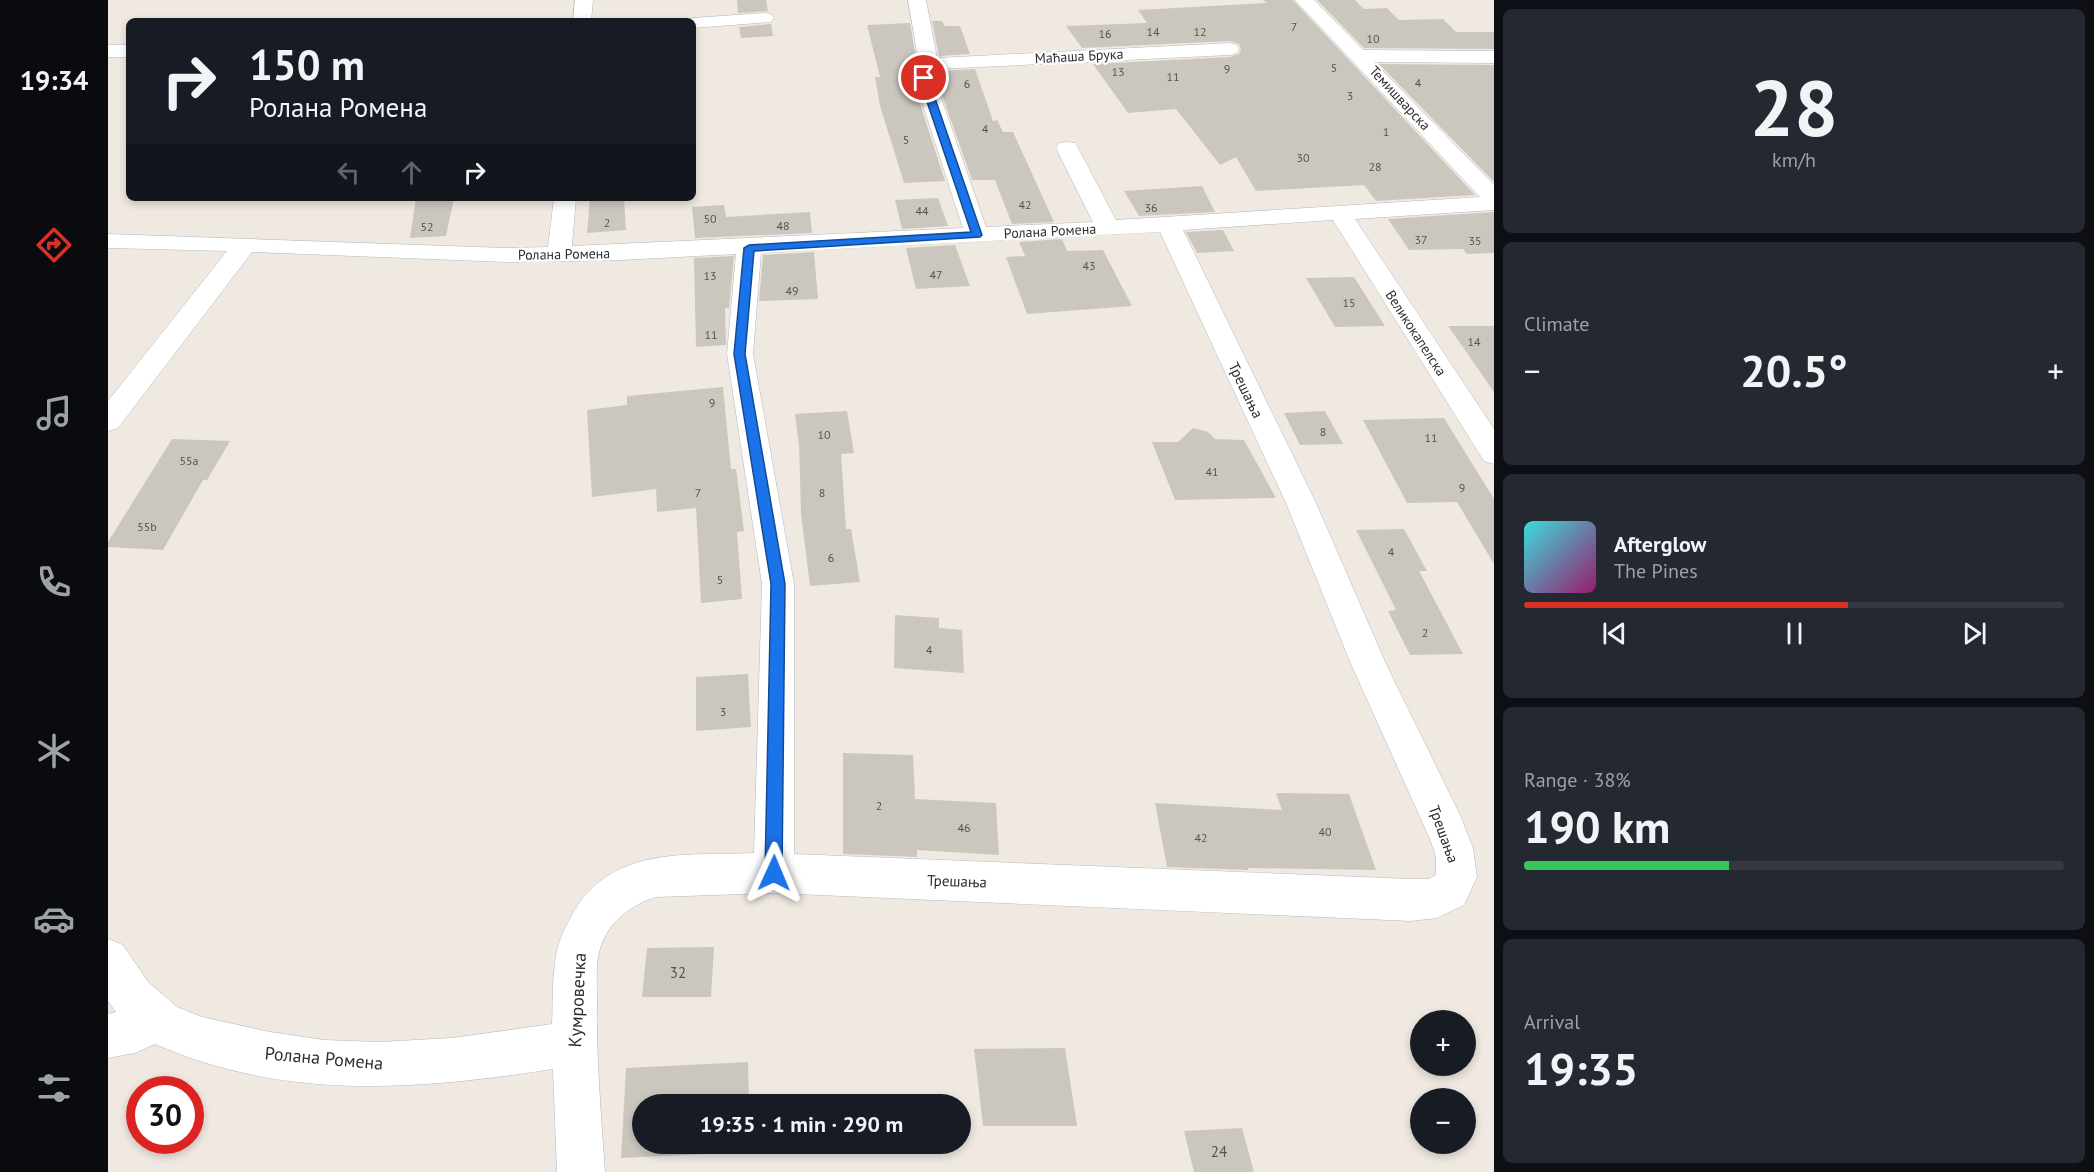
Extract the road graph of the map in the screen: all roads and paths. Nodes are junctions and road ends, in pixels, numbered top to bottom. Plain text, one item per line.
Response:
1 (584, 0) edge
2 (917, 0) edge
3 (1304, 0) edge
4 (582, 18) edge
5 (765, 18) dead end
6 (696, 23) edge
7 (1230, 49) dead end
8 (108, 51) edge
9 (126, 51) edge
10 (1360, 56) junction
11 (1494, 57) edge
12 (929, 64) junction
13 (1067, 148) dead end
14 (1494, 198) edge
15 (565, 201) edge
16 (1494, 203) edge
17 (1339, 212) junction
18 (1168, 224) junction
19 (1108, 228) junction
20 (977, 235) junction
21 (108, 241) edge
22 (245, 244) junction
23 (749, 248) junction
24 (559, 254) junction
25 (108, 421) edge
26 (1494, 453) edge
27 (774, 873) junction
28 (108, 960) edge
29 (153, 1018) junction
30 (108, 1036) edge
31 (574, 1043) junction
32 (581, 1172) edge

1 - 4 street
2 - 12 street
3 - 10 street, Темишварска
5 - 6 street
7 - 12 street, Маћаша Брука
8 - 9 street
10 - 11 street
10 - 14 street, Темишварска
12 - 20 street
13 - 19 street
15 - 24 street
16 - 17 street, Ролана Ромена
17 - 18 street, Ролана Ромена
17 - 26 street, Великокапелска
18 - 19 street, Ролана Ромена
18 - 27 street, Трешања
19 - 20 street, Ролана Ромена
20 - 23 street, Ролана Ромена
21 - 22 street, Ролана Ромена
22 - 24 street, Ролана Ромена
22 - 25 street
23 - 24 street, Ролана Ромена
23 - 27 street
27 - 31 street, Кумровечка
28 - 29 street, Ролана Ромена
29 - 30 street
29 - 31 street, Ролана Ромена
31 - 32 street, Кумровечка

